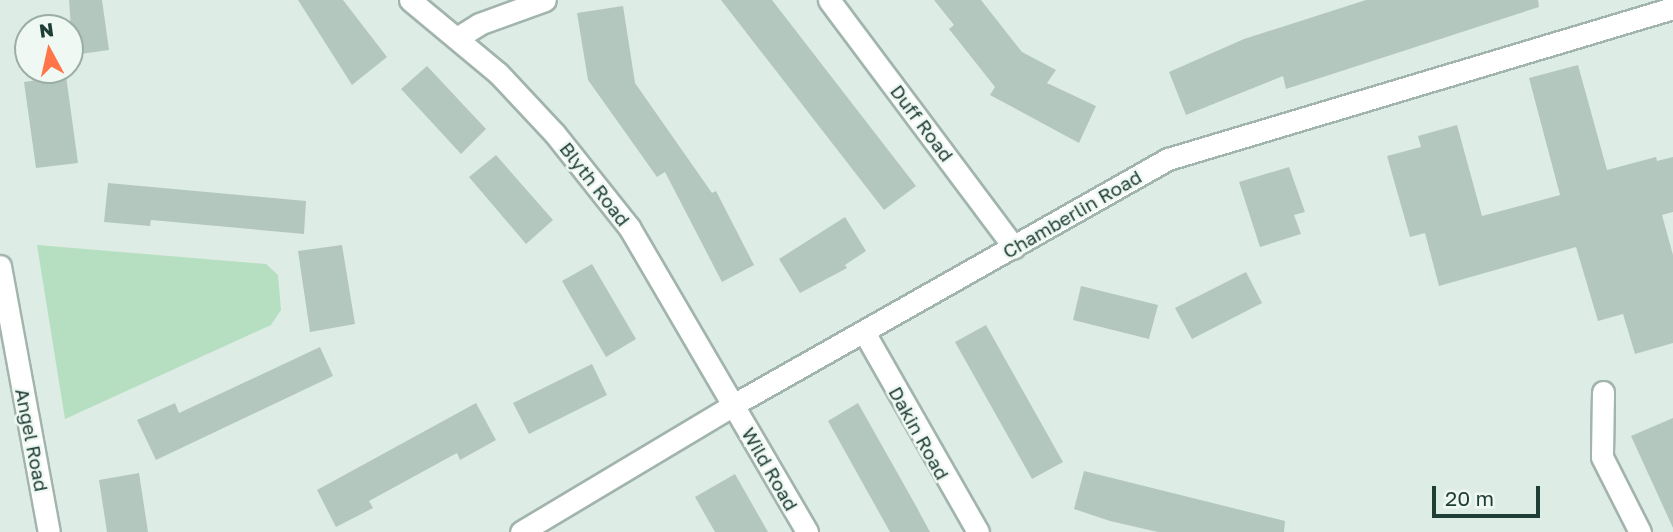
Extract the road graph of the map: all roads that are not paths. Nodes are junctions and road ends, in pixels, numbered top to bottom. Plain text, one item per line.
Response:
1 (410, 0) edge
2 (545, 0) edge
3 (829, 0) edge
4 (1673, 8) edge
5 (457, 38) junction
6 (1014, 247) junction
7 (0, 266) edge
8 (864, 331) junction
9 (1603, 392) dead end
10 (733, 405) junction
11 (49, 532) edge
12 (521, 532) edge
13 (807, 532) edge
14 (978, 532) edge
15 (1640, 532) edge

1 - 5 street, Blyth Road
2 - 5 street
3 - 6 street, Duff Road
4 - 6 street, Chamberlin Road
5 - 10 street, Blyth Road
6 - 8 street, Chamberlin Road
7 - 11 street, Angel Road
8 - 10 street, Chamberlin Road
8 - 14 street, Dakin Road
9 - 15 street
10 - 12 street, Chamberlin Road
10 - 13 street, Wild Road

